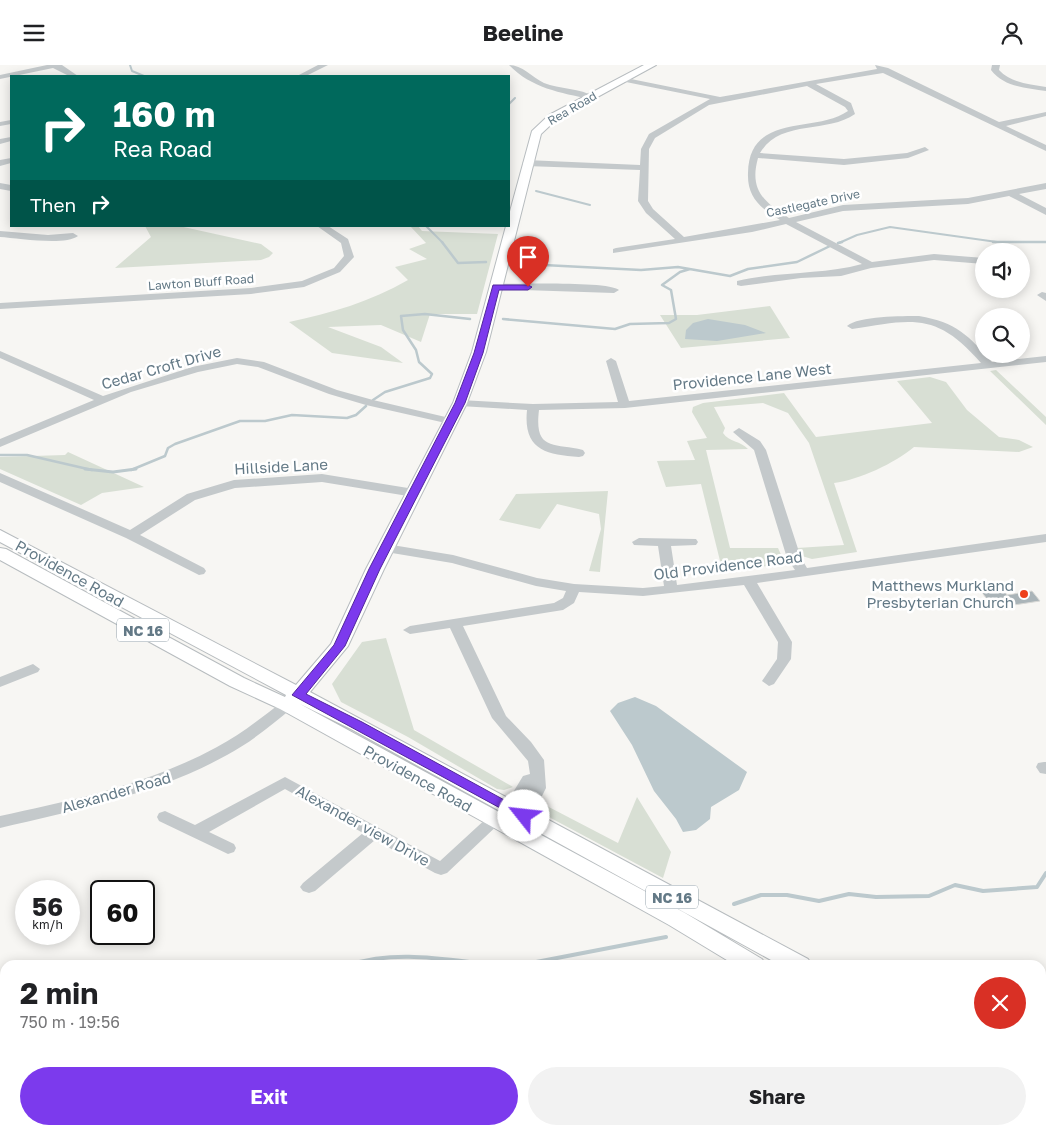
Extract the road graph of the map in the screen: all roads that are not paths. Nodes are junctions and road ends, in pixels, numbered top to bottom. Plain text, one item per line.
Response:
1 (57, 65) edge
2 (324, 65) edge
3 (513, 65) edge
4 (651, 65) edge
5 (874, 65) edge
6 (996, 65) edge
7 (885, 70) junction
8 (72, 75) edge
9 (303, 75) edge
10 (0, 77) edge
11 (624, 79) junction
12 (809, 84) junction
13 (1046, 89) edge
14 (590, 97) junction
15 (720, 99) junction
16 (1046, 114) edge
17 (998, 125) junction
18 (1046, 148) edge
19 (926, 150) dead end
20 (753, 155) junction
21 (643, 167) junction
22 (528, 168) junction
23 (1046, 186) edge
24 (1010, 193) junction
25 (512, 208) edge
26 (1046, 212) edge
27 (788, 220) junction
28 (323, 227) edge
29 (508, 227) edge
30 (0, 234) edge
31 (73, 236) dead end
32 (682, 240) junction
33 (616, 251) dead end
34 (975, 260) edge
35 (871, 265) junction
36 (740, 283) dead end
37 (496, 287) junction
38 (614, 290) dead end
39 (0, 307) edge
40 (852, 326) dead end
41 (0, 354) edge
42 (1046, 359) edge
43 (611, 361) dead end
44 (989, 365) junction
45 (101, 399) junction
46 (460, 403) junction
47 (625, 405) junction
48 (534, 407) junction
49 (450, 421) junction
50 (739, 432) dead end
51 (0, 443) edge
52 (579, 453) dead end
53 (0, 477) edge
54 (414, 493) junction
55 (0, 535) edge
56 (131, 535) junction
57 (1046, 538) edge
58 (639, 542) dead end
59 (664, 542) junction
60 (692, 542) dead end
61 (386, 548) junction
62 (0, 553) edge
63 (199, 571) dead end
64 (803, 572) junction
65 (748, 580) junction
66 (574, 588) junction
67 (671, 590) junction
68 (455, 623) junction
69 (410, 630) dead end
70 (33, 669) dead end
71 (2, 677) edge
72 (769, 681) dead end
73 (293, 700) junction
74 (510, 815) junction
75 (165, 817) dead end
76 (0, 822) edge
77 (195, 832) junction
78 (374, 832) junction
79 (228, 848) dead end
80 (310, 887) dead end
81 (746, 960) edge
82 (790, 960) edge

1 - 8 street
1 - 10 street
2 - 9 street
3 - 14 street
4 - 11 main road, Rea Road
5 - 7 street
6 - 13 street
7 - 12 street
7 - 17 street
11 - 14 main road, Rea Road
11 - 15 street
12 - 15 street
12 - 20 street
14 - 22 main road, Rea Road
15 - 21 street
16 - 17 street
17 - 18 street
19 - 20 street
20 - 27 street
21 - 22 street
21 - 32 street
22 - 25 main road, Rea Road
23 - 24 street, Castlegate Drive
24 - 26 street
24 - 27 street, Castlegate Drive
27 - 32 street, Castlegate Drive
27 - 35 street
28 - 39 street, Lawton Bluff Road
29 - 37 main road, Rea Road
30 - 31 street
32 - 33 street, Castlegate Drive
34 - 35 street
35 - 36 street
37 - 38 street
37 - 46 main road, Rea Road
40 - 44 street
41 - 45 street
42 - 44 street, Providence Lane West
43 - 47 street
44 - 47 street, Providence Lane West
45 - 49 street, Cedar Croft Drive
45 - 51 street, Cedar Croft Drive
46 - 48 street, Providence Lane West
46 - 49 main road, Rea Road
47 - 48 street, Providence Lane West
48 - 52 street
49 - 54 main road, Rea Road
50 - 64 street
53 - 56 street
54 - 56 street, Hillside Lane
54 - 61 main road, Rea Road
55 - 73 main road, Providence Road / NC 16
56 - 63 street
57 - 64 street, Old Providence Road
58 - 59 street
59 - 60 street
59 - 67 street
61 - 66 street, Old Providence Road
61 - 73 main road, Rea Road
62 - 73 main road, Providence Road / NC 16
64 - 65 street, Old Providence Road
65 - 67 street, Old Providence Road
65 - 72 street
66 - 67 street, Old Providence Road
66 - 68 street
68 - 69 street
68 - 74 street
70 - 71 street
73 - 74 main road, Providence Road / NC 16
73 - 76 street, Alexander Road
74 - 78 street, Alexander view Drive
74 - 81 main road, Providence Road / NC 16
74 - 82 main road, Providence Road / NC 16
75 - 77 street
77 - 78 street, Alexander view Drive
77 - 79 street
78 - 80 street

